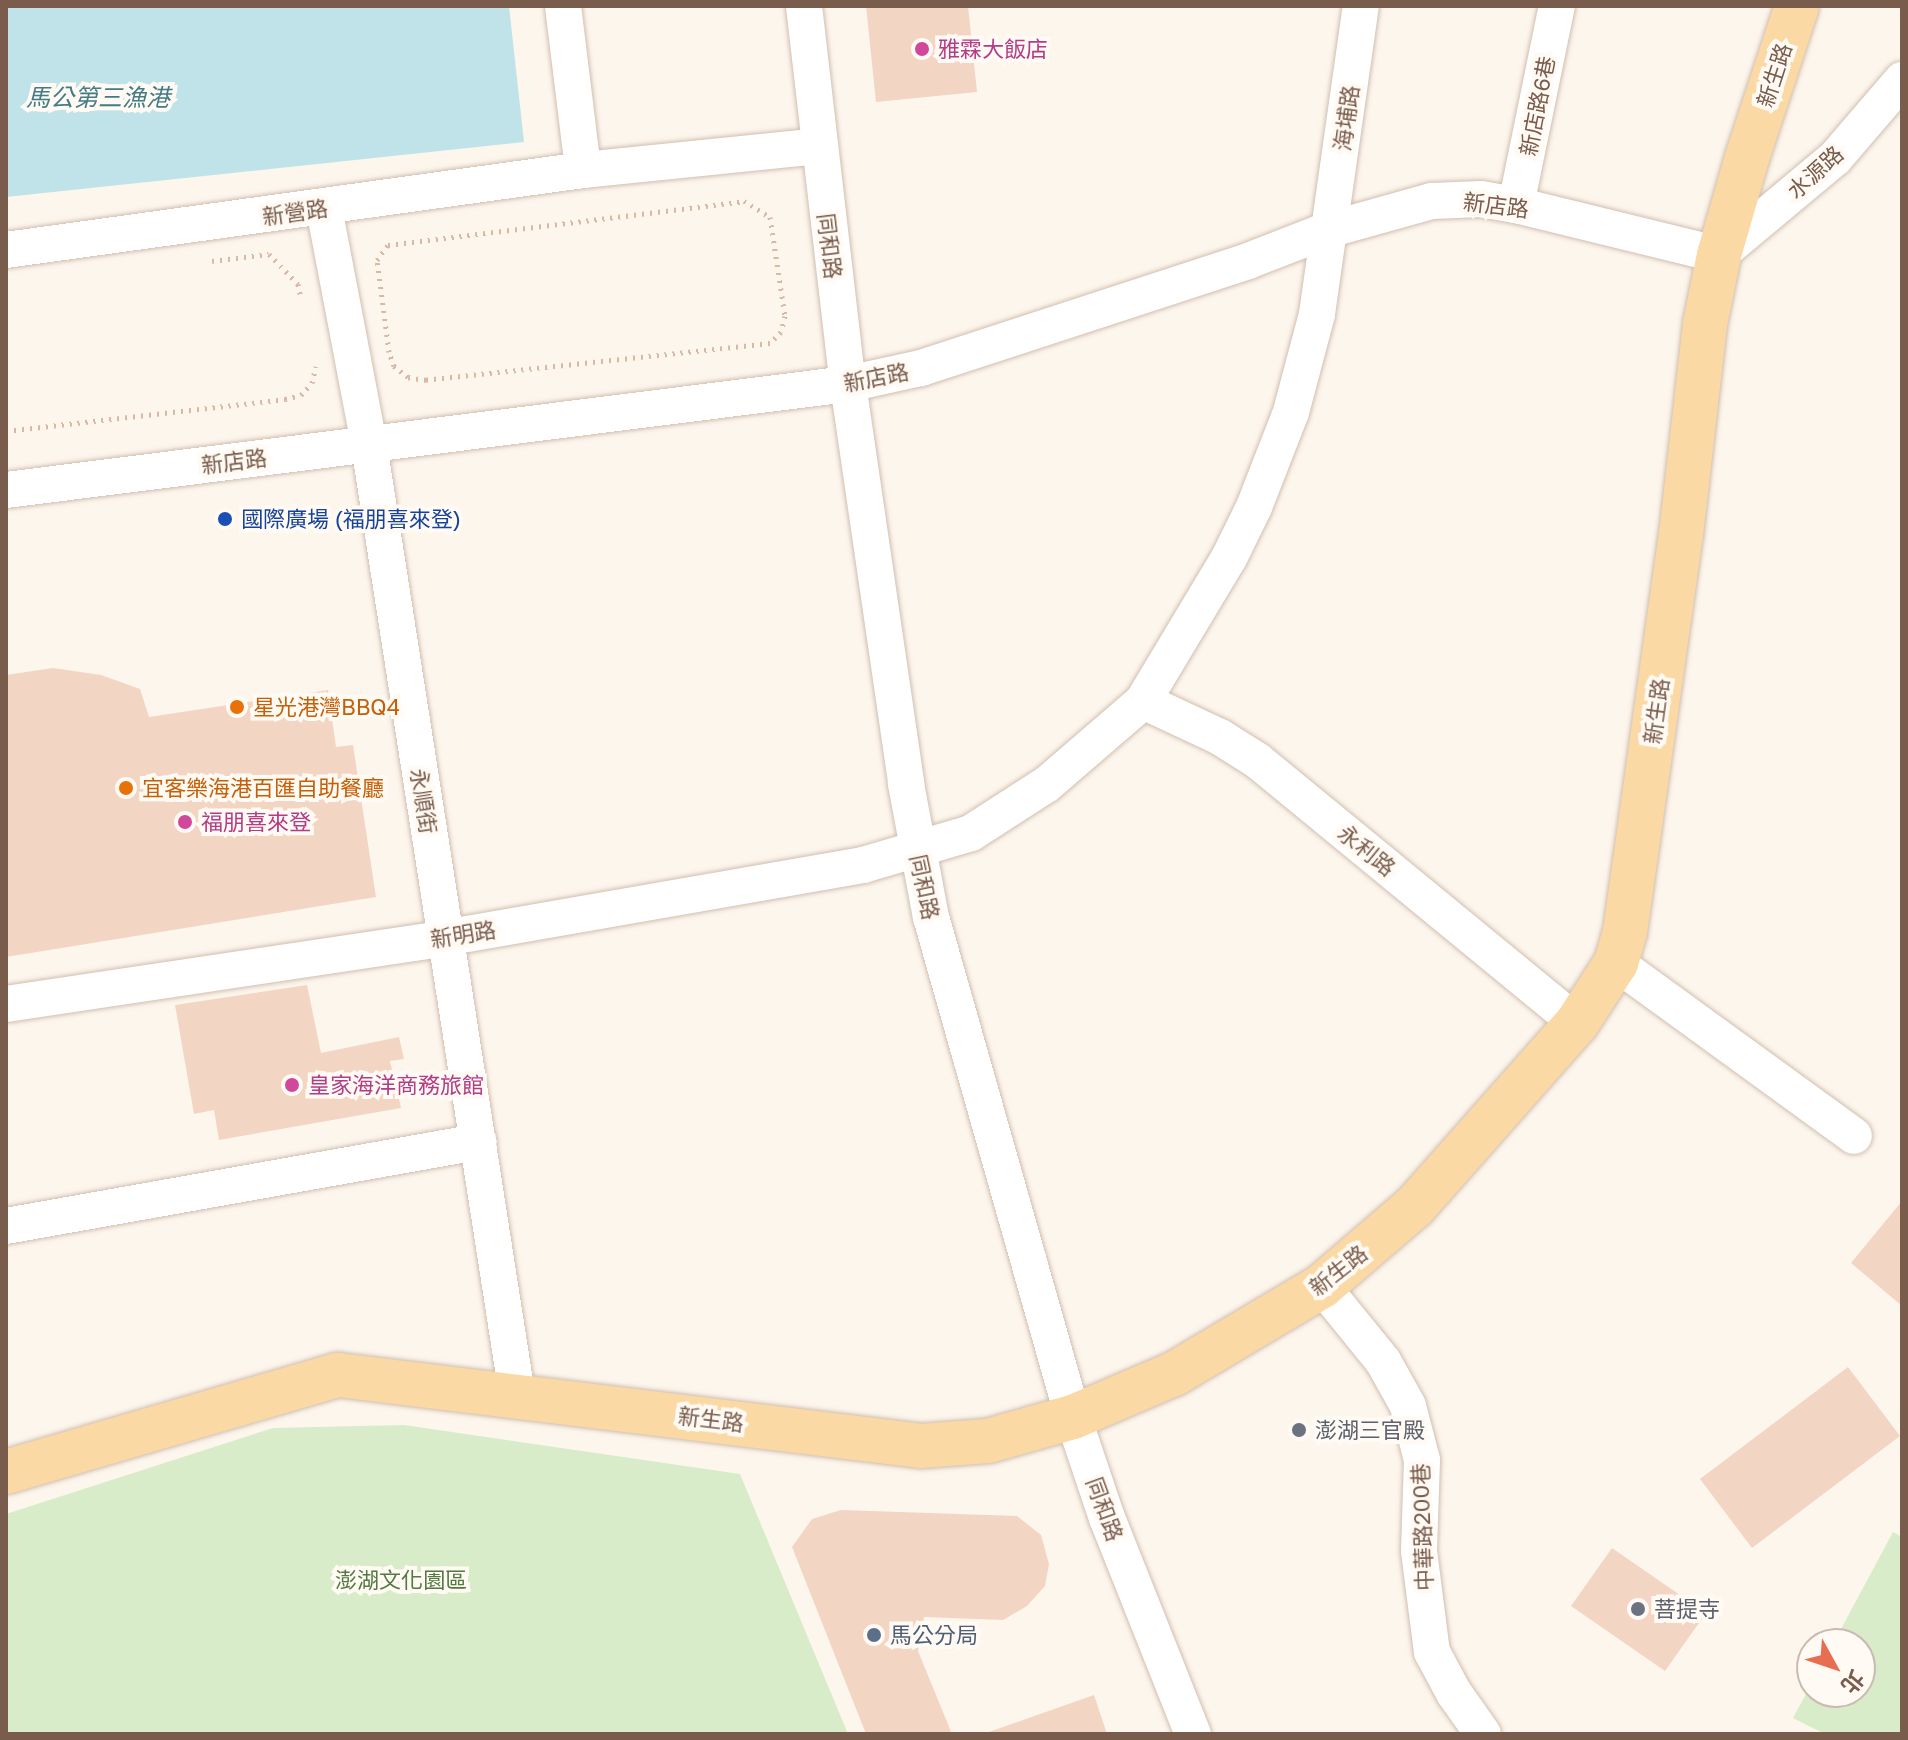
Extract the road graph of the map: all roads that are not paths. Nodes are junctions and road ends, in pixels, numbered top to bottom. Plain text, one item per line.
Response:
1 (563, 6) edge
2 (804, 6) edge
3 (1361, 6) edge
4 (1557, 6) edge
5 (1797, 6) edge
6 (1902, 80) edge
7 (818, 146) junction
8 (583, 170) junction
9 (1516, 205) junction
10 (324, 208) junction
11 (1328, 230) junction
12 (6, 250) edge
13 (1719, 255) junction
14 (848, 384) junction
15 (369, 445) junction
16 (6, 490) edge
17 (1143, 701) junction
18 (917, 851) junction
19 (445, 938) junction
20 (1616, 963) junction
21 (6, 1004) edge
22 (1577, 1023) junction
23 (1854, 1136) dead end
24 (479, 1142) junction
25 (6, 1226) edge
26 (1322, 1286) junction
27 (517, 1394) junction
28 (1073, 1417) junction
29 (6, 1472) edge
30 (1193, 1734) edge
31 (1483, 1734) edge

1 - 8 street
2 - 7 street, 同和路
3 - 11 street, 海埔路
4 - 9 street, 新店路6巷
5 - 13 main road, 新生路
6 - 13 street, 水源路
7 - 8 street, 新營路
7 - 14 street, 同和路
8 - 10 street, 新營路
9 - 11 street, 新店路
9 - 13 street, 新店路
10 - 12 street, 新營路
10 - 15 street, 永順街
11 - 14 street, 新店路
11 - 17 street, 海埔路
13 - 20 main road, 新生路
14 - 15 street, 新店路
14 - 18 street, 同和路
15 - 16 street, 新店路
15 - 19 street, 永順街
17 - 18 street, 新明路
17 - 22 street, 永利路
18 - 19 street, 新明路
18 - 28 street, 同和路
19 - 21 street, 新明路
19 - 24 street, 永順街
20 - 22 main road, 新生路
20 - 23 street
22 - 26 main road, 新生路
24 - 25 street
24 - 27 street, 永順街
26 - 28 main road, 新生路
26 - 31 street, 中華路200巷
27 - 28 main road, 新生路
27 - 29 main road, 新生路
28 - 30 street, 同和路

